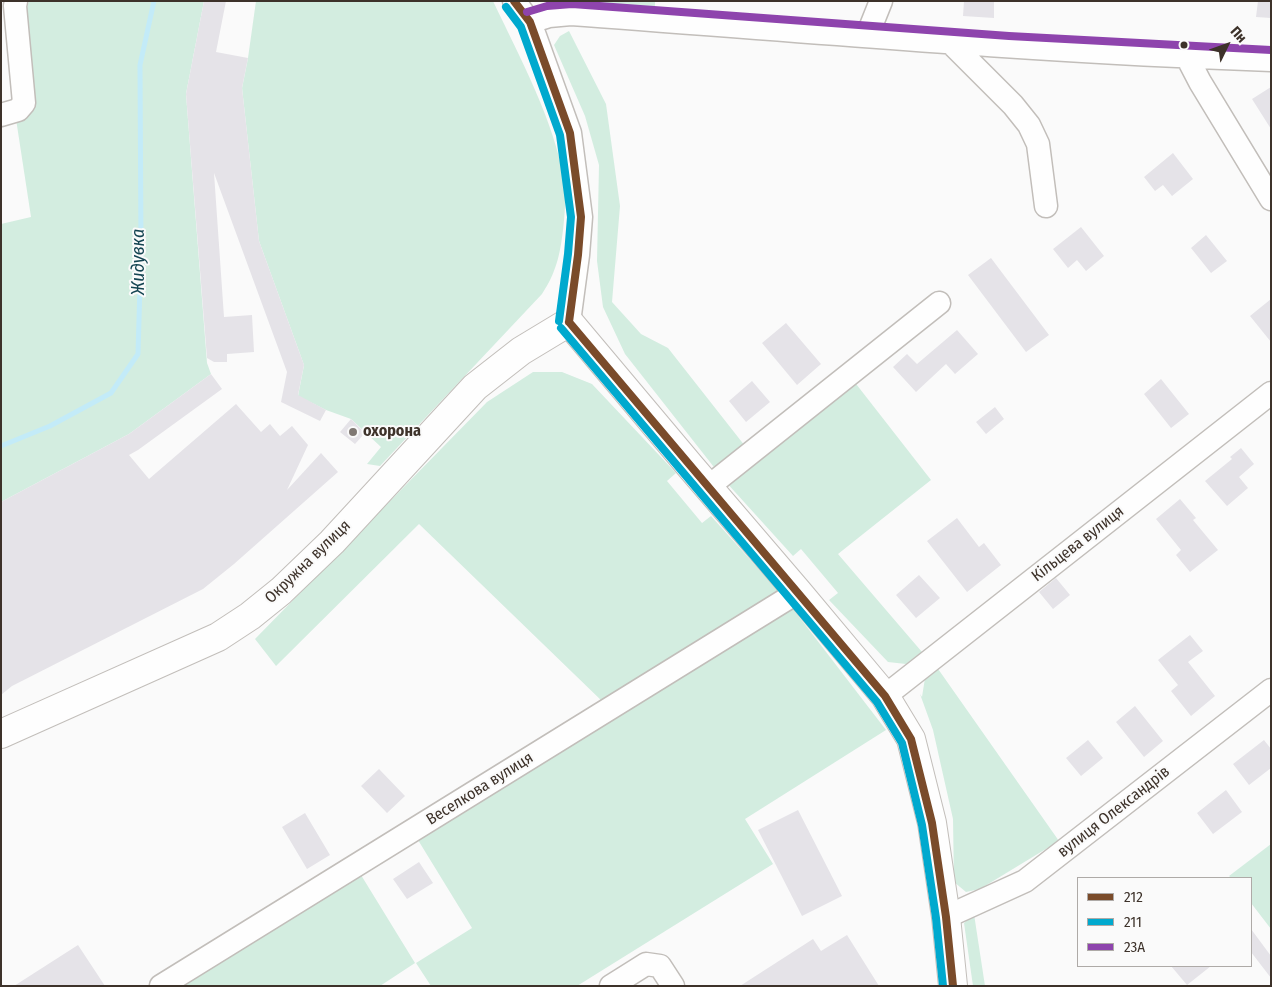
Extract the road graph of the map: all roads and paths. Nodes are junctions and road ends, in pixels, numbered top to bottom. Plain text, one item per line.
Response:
1 (514, 1) edge
2 (881, 1) edge
3 (11, 6) edge
4 (530, 22) junction
5 (867, 36) junction
6 (950, 42) junction
7 (1187, 57) junction
8 (1271, 60) edge
9 (1, 115) edge
10 (1271, 199) edge
11 (1046, 206) dead end
12 (940, 303) dead end
13 (569, 322) junction
14 (1271, 393) edge
15 (708, 487) junction
16 (798, 592) junction
17 (1271, 690) edge
18 (885, 696) junction
19 (1, 734) edge
20 (946, 917) junction
21 (161, 986) edge
22 (611, 986) edge
23 (673, 986) edge
24 (953, 986) edge

1 - 4 street
2 - 5 street
3 - 9 street
4 - 5 street
4 - 13 street
5 - 6 street
6 - 7 street
6 - 11 street
7 - 8 street
7 - 10 street
12 - 15 street
13 - 15 main road
13 - 19 main road, Окружна вулиця
14 - 18 street, Кільцева вулиця
15 - 16 main road
16 - 18 main road
16 - 21 street, Веселкова вулиця
17 - 20 street, вулиця Олександрів
18 - 20 main road
20 - 24 main road
22 - 23 street

